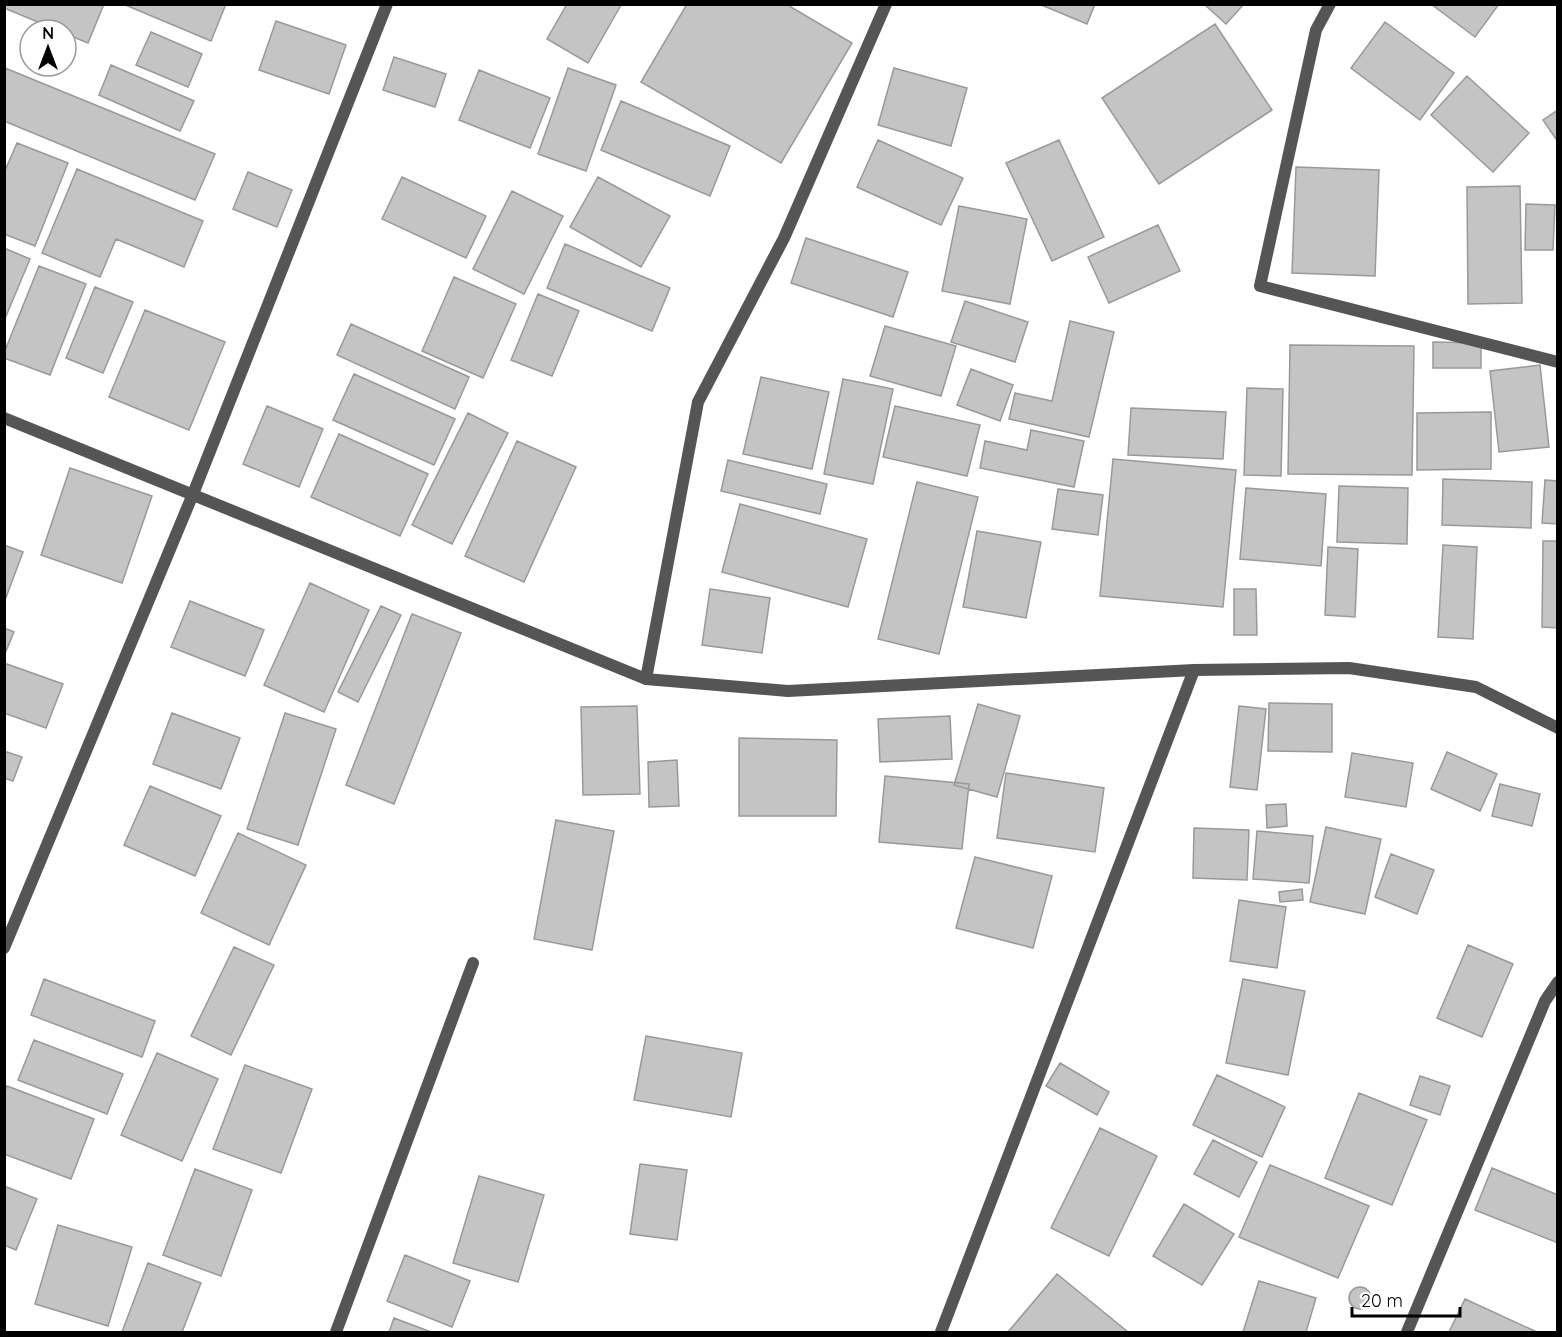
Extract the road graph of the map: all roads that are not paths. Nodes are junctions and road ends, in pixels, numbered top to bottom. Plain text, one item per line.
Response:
1 (387, 4) edge
2 (886, 4) edge
3 (1330, 4) edge
4 (1557, 362) edge
5 (4, 418) edge
6 (194, 494) junction
7 (1194, 669) junction
8 (646, 679) junction
9 (1557, 728) edge
10 (4, 948) edge
11 (473, 963) dead end
12 (1557, 982) edge
13 (336, 1332) edge
14 (941, 1332) edge
15 (1407, 1332) edge

1 - 6 street
2 - 8 street
3 - 4 street
5 - 6 street
6 - 8 street
6 - 10 street
7 - 8 street
7 - 9 street
7 - 14 street
11 - 13 street
12 - 15 street

